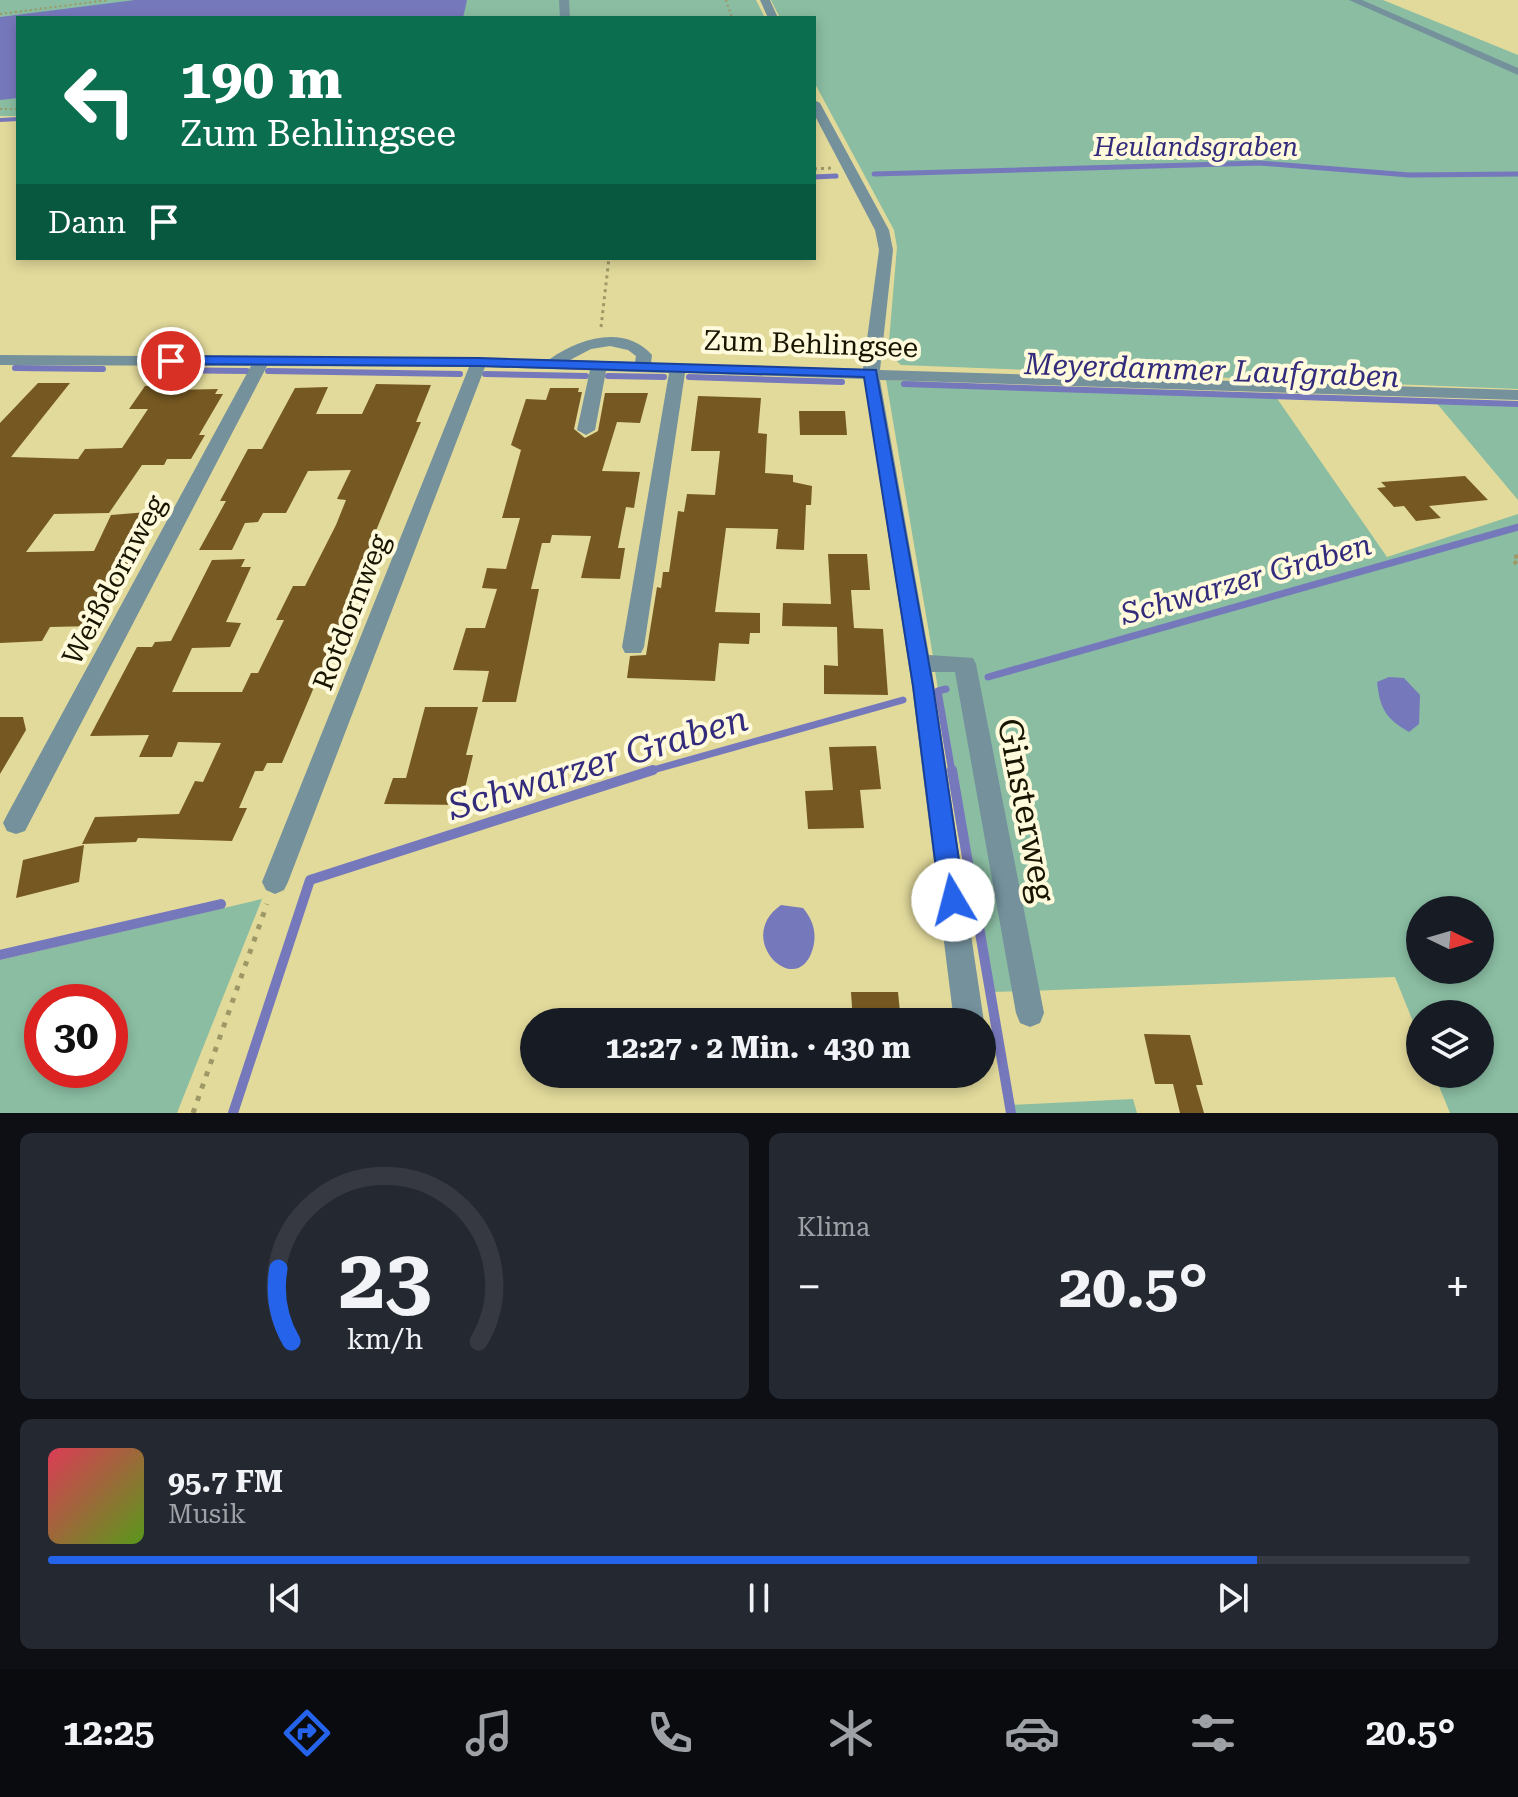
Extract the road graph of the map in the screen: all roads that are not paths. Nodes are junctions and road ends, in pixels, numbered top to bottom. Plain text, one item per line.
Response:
1 (1354, 0) edge
2 (1518, 72) edge
3 (816, 107) edge
4 (261, 362) junction
5 (479, 362) junction
6 (2, 363) edge
7 (553, 365) junction
8 (599, 366) junction
9 (642, 368) junction
10 (678, 369) junction
11 (871, 373) junction
12 (1518, 395) edge
13 (586, 430) dead end
14 (633, 647) dead end
15 (919, 663) junction
16 (16, 823) dead end
17 (275, 882) dead end
18 (967, 1008) edge
19 (1030, 1013) dead end

1 - 2 street
3 - 11 street
4 - 5 street, Zum Behlingsee
4 - 6 street, Zum Behlingsee
4 - 16 street, Weißdornweg
5 - 7 street, Zum Behlingsee
5 - 17 street, Rotdornweg
7 - 8 street, Zum Behlingsee
7 - 9 street
8 - 9 street, Zum Behlingsee
8 - 13 street
9 - 10 street, Zum Behlingsee
10 - 11 street, Zum Behlingsee
10 - 14 street, Zum Behlingsee
11 - 12 street, Zum Behlingsee
11 - 15 street
15 - 18 street
15 - 19 street, Ginsterweg

